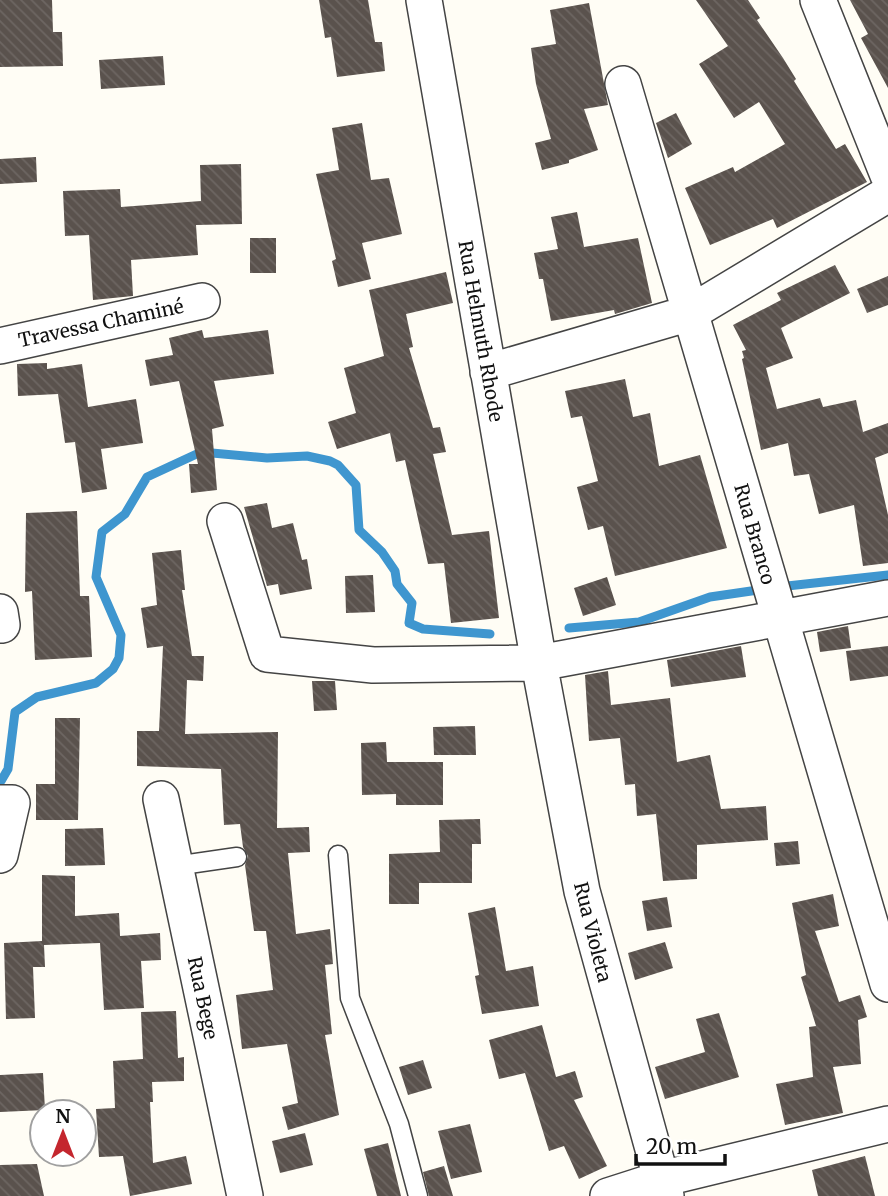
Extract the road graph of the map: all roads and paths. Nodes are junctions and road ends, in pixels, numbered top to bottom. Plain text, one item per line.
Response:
1 (424, 0) edge
2 (818, 0) edge
3 (623, 85) dead end
4 (888, 175) edge
5 (888, 194) edge
6 (202, 301) dead end
7 (690, 313) junction
8 (0, 345) edge
9 (488, 372) junction
10 (225, 521) dead end
11 (888, 598) edge
12 (780, 618) junction
13 (539, 663) junction
14 (161, 799) dead end
15 (6, 803) edge
16 (0, 855) edge
17 (338, 855) dead end
18 (237, 858) dead end
19 (175, 866) junction
20 (888, 984) edge
21 (888, 1124) edge
22 (663, 1187) edge
23 (245, 1196) edge
24 (418, 1196) edge
25 (608, 1196) edge

1 - 9 street, Rua Helmuth Rhode
2 - 4 street
3 - 7 street, Rua Branco
5 - 7 street
6 - 8 street, Travessa Chaminé
7 - 9 street
7 - 12 street, Rua Branco
9 - 13 street, Rua Helmuth Rhode
10 - 13 street
11 - 12 street
12 - 13 street
12 - 20 street, Rua Branco
13 - 22 street, Rua Violeta
14 - 19 street, Rua Bege
15 - 16 street
17 - 24 lane
18 - 19 lane
19 - 23 street, Rua Bege
21 - 22 street
22 - 25 street

